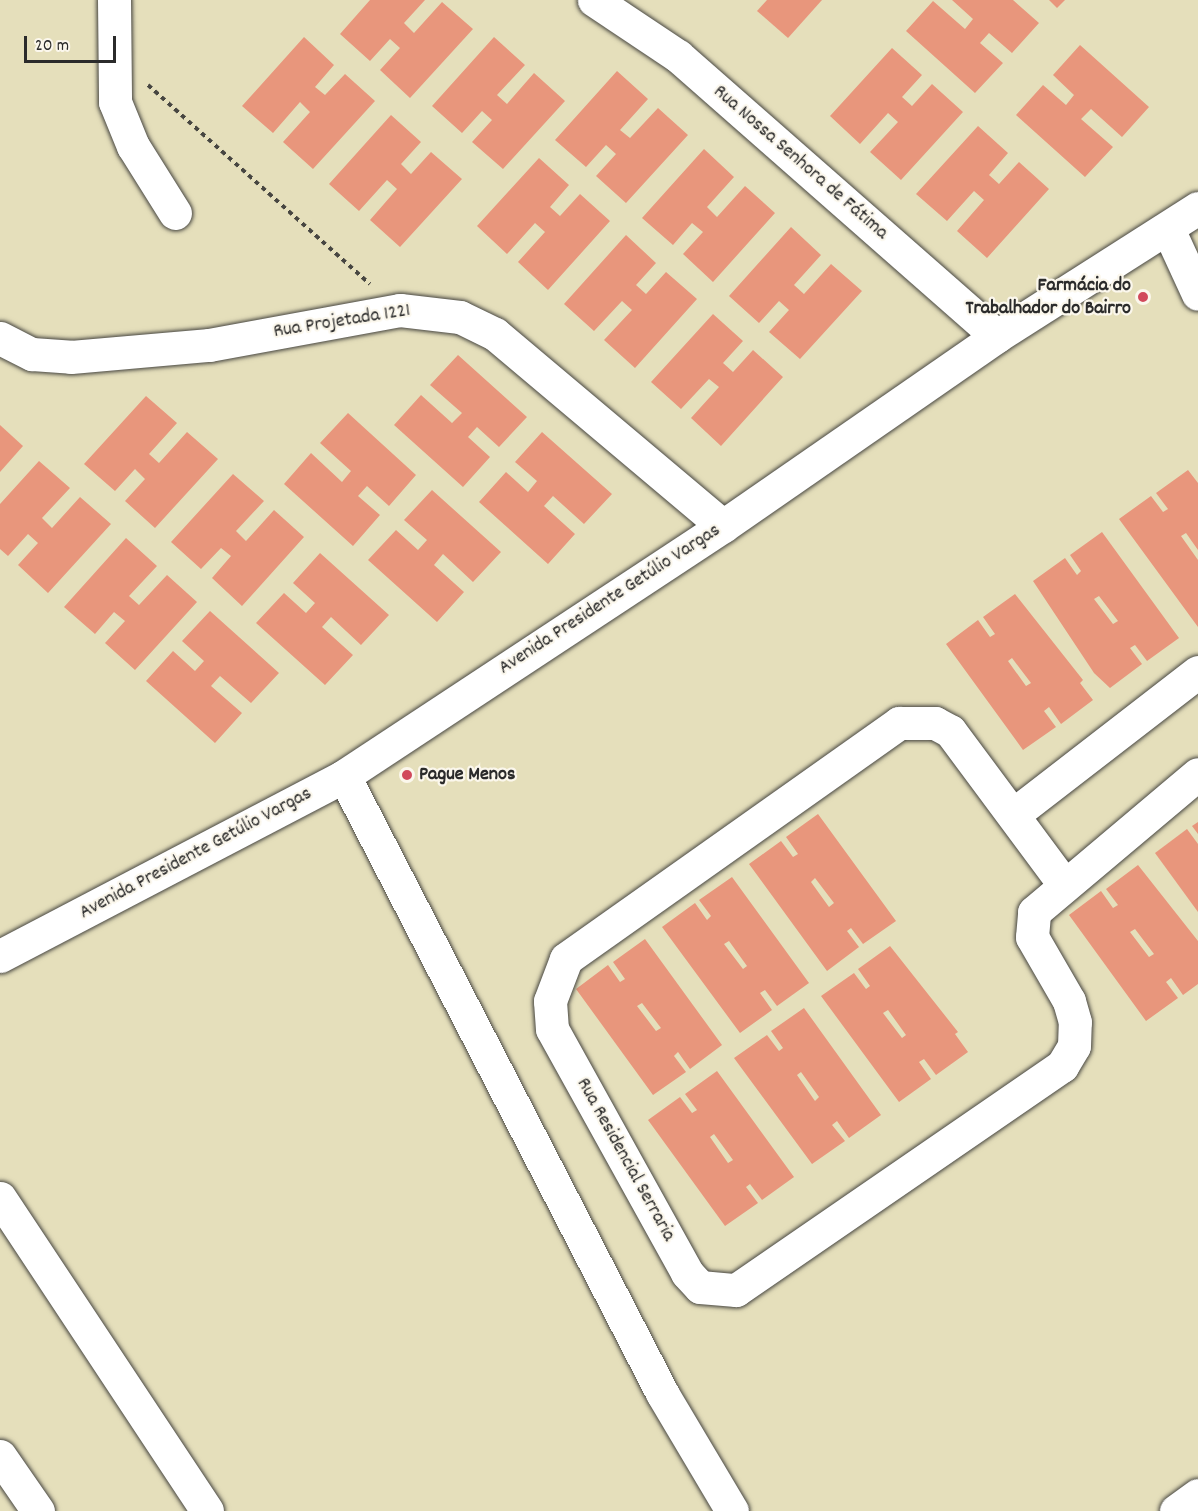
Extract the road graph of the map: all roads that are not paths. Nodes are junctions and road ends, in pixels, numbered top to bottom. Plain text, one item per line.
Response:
1 (114, 0) edge
2 (594, 0) edge
3 (1198, 208) edge
4 (175, 213) dead end
5 (1169, 231) junction
6 (1198, 294) edge
7 (997, 336) junction
8 (0, 338) edge
9 (723, 526) junction
10 (1198, 672) edge
11 (1198, 774) edge
12 (344, 776) junction
13 (1014, 814) junction
14 (1063, 882) junction
15 (0, 956) edge
16 (0, 1198) edge
17 (0, 1455) edge
18 (1198, 1495) edge
19 (38, 1511) edge
20 (207, 1511) edge
21 (732, 1511) edge
22 (1176, 1511) edge

1 - 4 street
2 - 7 street, Rua Nossa Senhora de Fátima
3 - 5 street, Avenida Presidente Getúlio Vargas
5 - 6 street
5 - 7 street, Avenida Presidente Getúlio Vargas
7 - 9 street, Avenida Presidente Getúlio Vargas
8 - 9 street, Rua Projetada 1221
9 - 12 street, Avenida Presidente Getúlio Vargas
10 - 13 street
11 - 14 street, Rua Residencial Serraria
12 - 15 street, Avenida Presidente Getúlio Vargas
12 - 21 street
13 - 14 street, Rua Residencial Serraria
13 - 14 street, Rua Residencial Serraria
16 - 20 street
17 - 19 street
18 - 22 street

